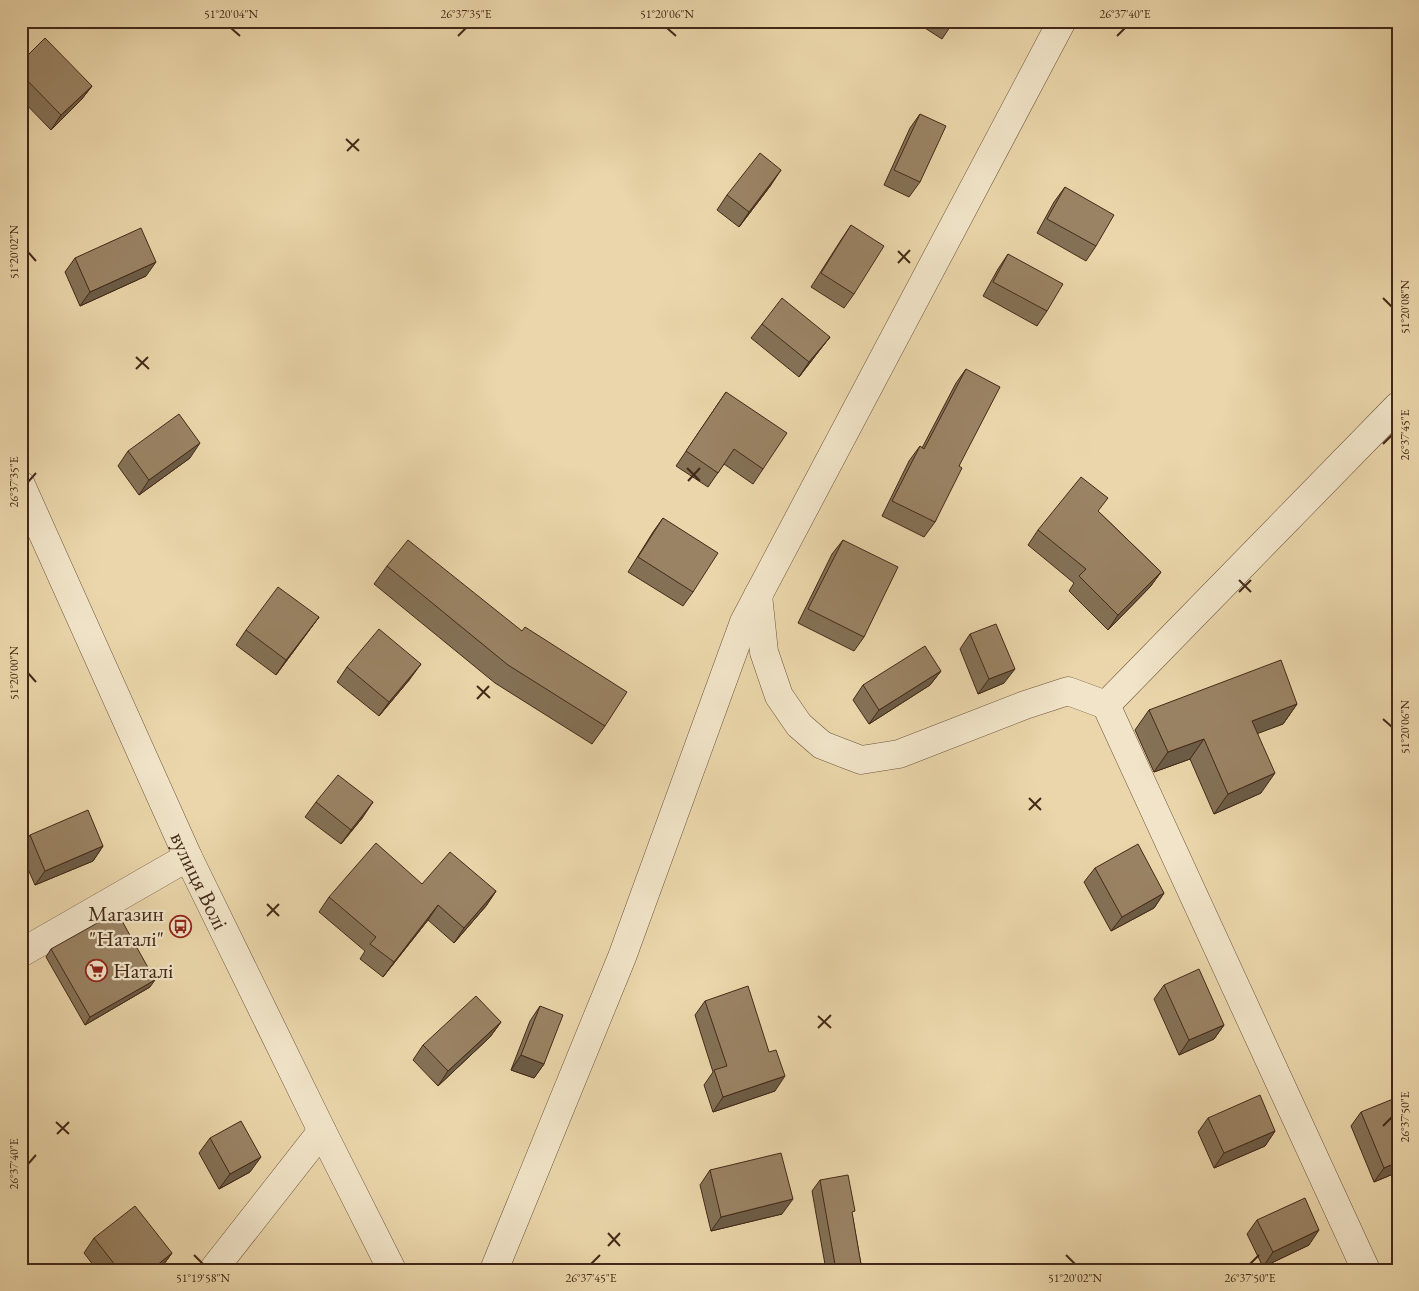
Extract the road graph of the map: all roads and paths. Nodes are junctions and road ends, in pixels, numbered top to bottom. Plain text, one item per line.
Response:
1 (1062, 21) edge
2 (1398, 406) edge
3 (21, 485) edge
4 (758, 595) junction
5 (1106, 705) junction
6 (188, 857) junction
7 (21, 953) edge
8 (322, 1131) junction
9 (213, 1270) edge
10 (392, 1270) edge
11 (494, 1270) edge
12 (1366, 1270) edge

1 - 4 street
2 - 5 street
3 - 6 street, вулиця Волі
4 - 5 street
4 - 11 street
5 - 12 street
6 - 7 street
6 - 8 street, вулиця Волі
8 - 9 street
8 - 10 street, вулиця Волі

